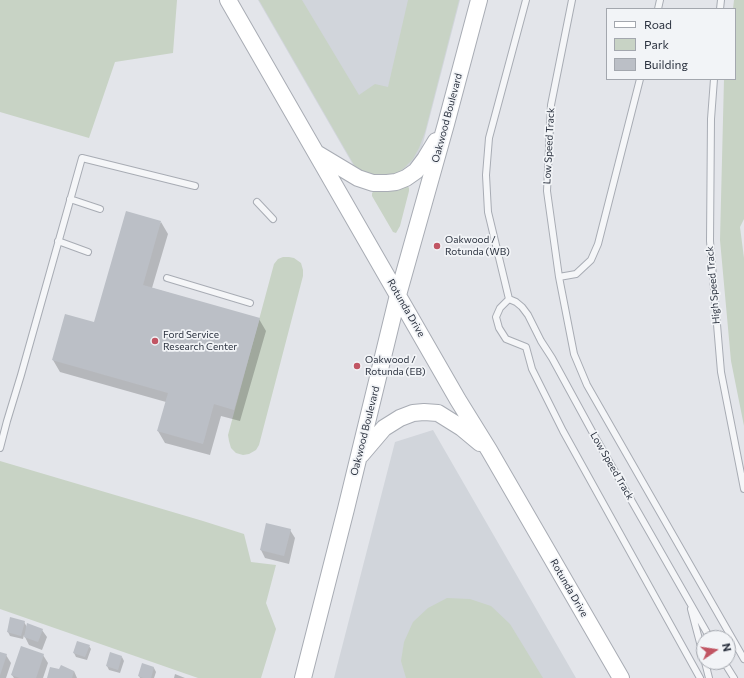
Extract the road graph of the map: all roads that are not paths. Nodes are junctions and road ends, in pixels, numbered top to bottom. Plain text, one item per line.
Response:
1 (228, 0) edge
2 (479, 0) edge
3 (526, 0) edge
4 (572, 0) edge
5 (640, 80) edge
6 (714, 80) edge
7 (446, 124) junction
8 (317, 153) junction
9 (195, 186) dead end
10 (70, 199) junction
11 (257, 202) dead end
12 (100, 209) dead end
13 (274, 219) dead end
14 (58, 241) junction
15 (88, 252) dead end
16 (559, 277) junction
17 (167, 278) dead end
18 (398, 295) junction
19 (509, 299) junction
20 (250, 303) dead end
21 (0, 448) edge
22 (489, 450) junction
23 (358, 458) junction
24 (744, 489) edge
25 (689, 602) junction
26 (696, 630) edge
27 (705, 630) edge
28 (744, 659) edge
29 (303, 678) edge
30 (621, 678) edge
31 (700, 678) edge

1 - 8 main road, Rotunda Drive
2 - 7 main road, Oakwood Boulevard
3 - 19 lane
4 - 16 lane, Low Speed Track
5 - 16 lane
6 - 24 lane, High Speed Track
7 - 8 main road
7 - 18 main road, Oakwood Boulevard
8 - 18 main road, Rotunda Drive
9 - 10 lane
10 - 12 lane
10 - 14 lane
11 - 13 lane
14 - 15 lane
14 - 21 lane
16 - 28 lane, Low Speed Track
17 - 20 lane
18 - 22 main road, Rotunda Drive
18 - 23 main road, Oakwood Boulevard
19 - 25 lane, Low Speed Track
19 - 31 lane
22 - 23 main road
22 - 30 main road, Rotunda Drive
23 - 29 main road, Oakwood Boulevard
25 - 26 lane
25 - 27 lane, Low Speed Track

